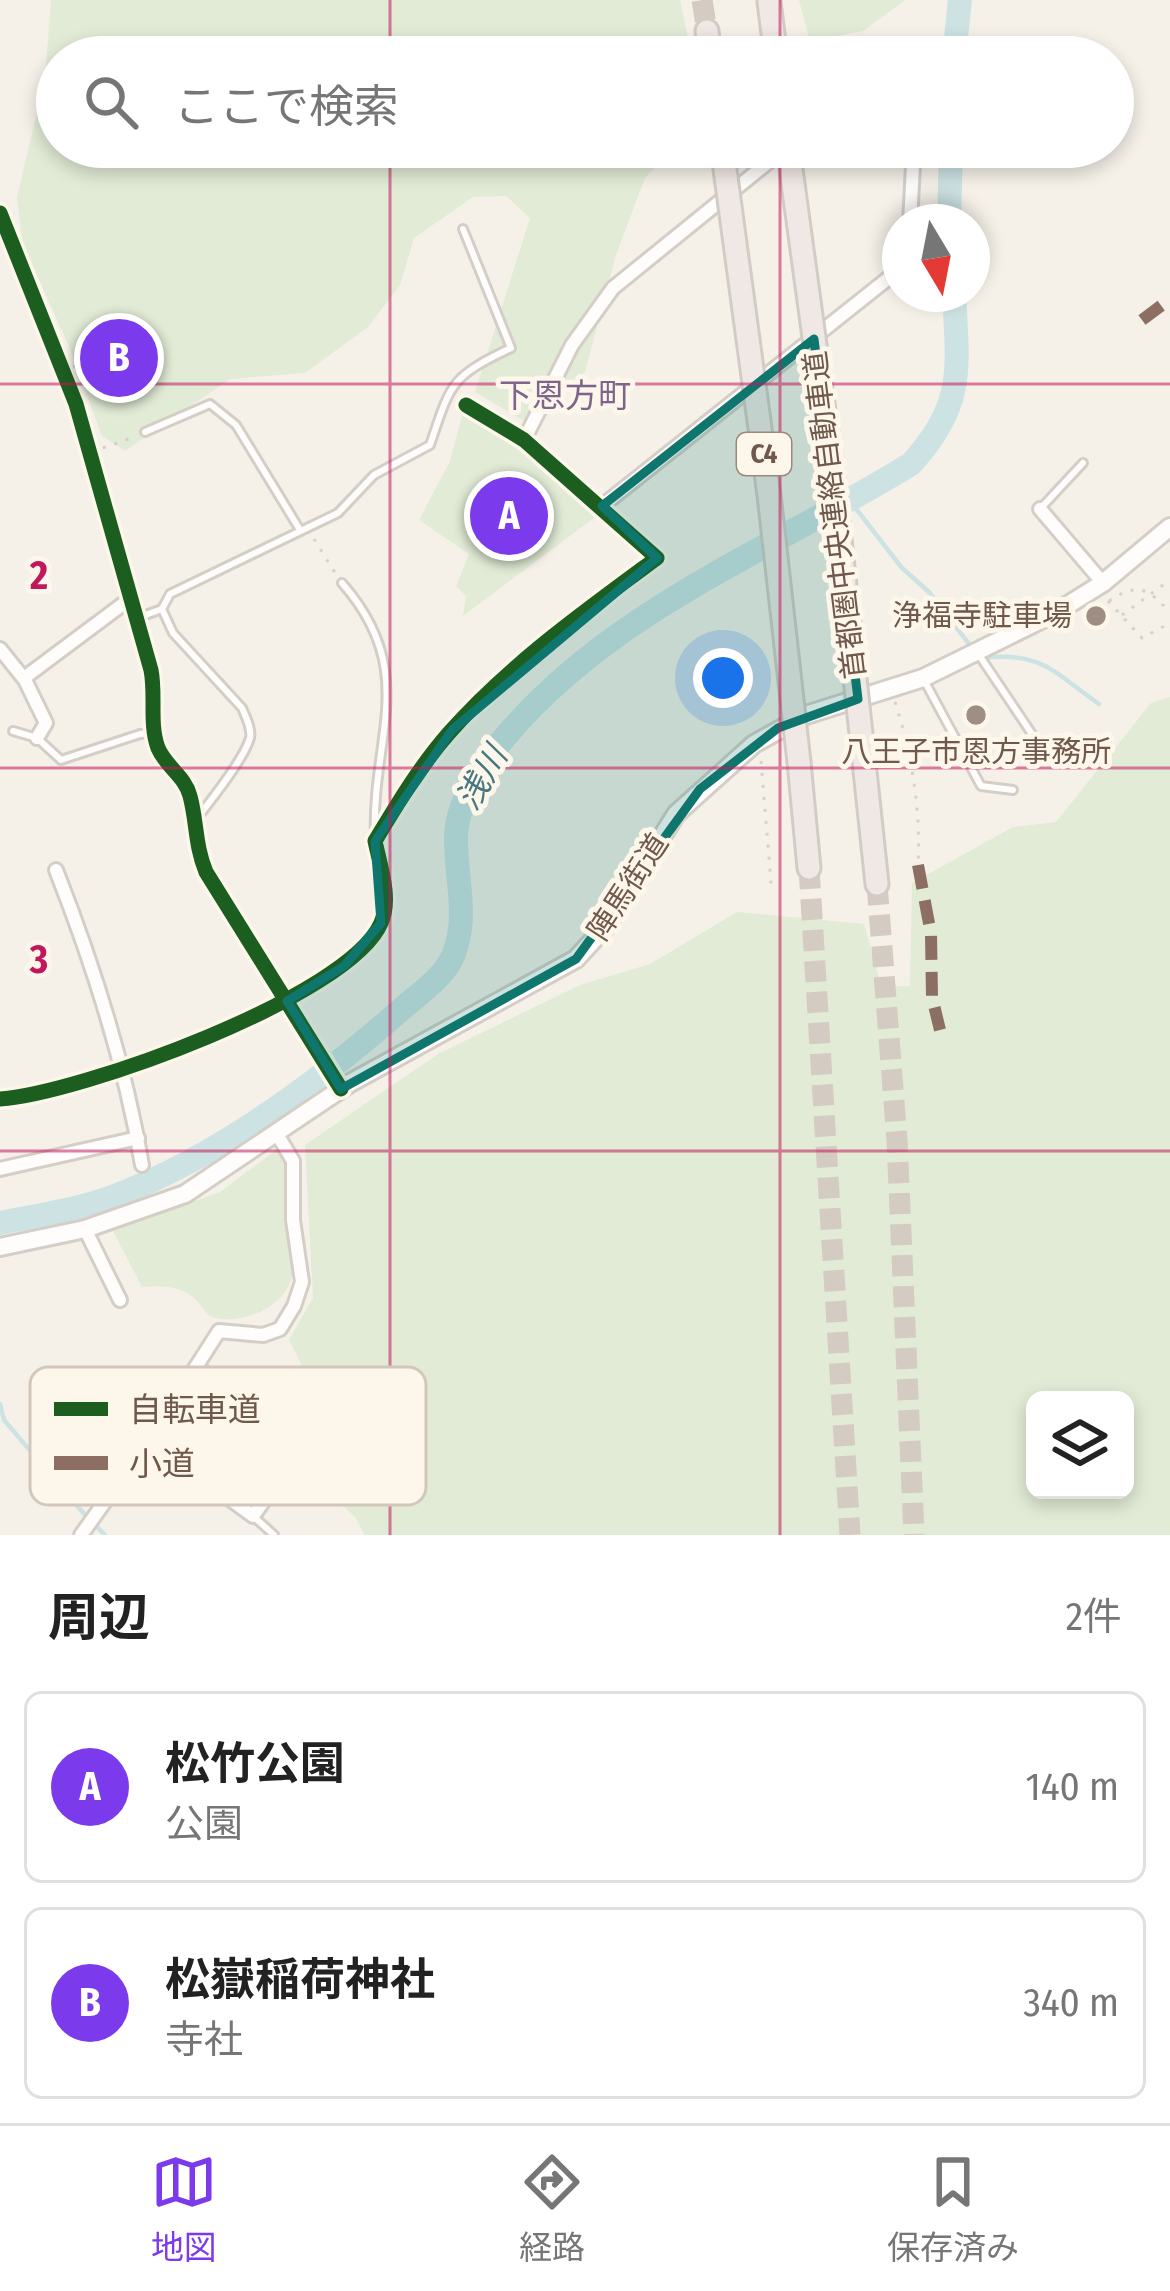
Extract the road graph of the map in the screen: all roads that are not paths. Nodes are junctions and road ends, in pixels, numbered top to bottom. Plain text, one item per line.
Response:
1 (769, 2) edge
2 (707, 31) tunnel mouth
3 (708, 36) edge
4 (773, 36) edge
5 (725, 168) edge
6 (762, 168) edge
7 (791, 168) edge
8 (913, 168) edge
9 (911, 204) edge
10 (0, 213) edge
11 (463, 230) dead end
12 (882, 283) edge
13 (466, 405) dead end
14 (145, 432) road end
15 (524, 440) junction
16 (1083, 463) dead end
17 (602, 506) junction
18 (1040, 508) joint
19 (1170, 527) edge
20 (303, 528) junction
21 (342, 583) road end
22 (1103, 583) junction
23 (131, 598) junction
24 (162, 609) junction
25 (137, 618) junction
26 (0, 649) edge
27 (977, 652) junction
28 (24, 678) junction
29 (923, 679) junction
30 (13, 731) dead end
31 (154, 733) junction
32 (37, 738) junction
33 (1042, 748) dead end
34 (1013, 790) dead end
35 (194, 821) junction
36 (375, 841) junction
37 (809, 868) tunnel mouth
38 (56, 870) dead end
39 (877, 884) tunnel mouth
40 (287, 1001) junction
41 (121, 1068) junction
42 (338, 1085) junction
43 (0, 1100) edge
44 (277, 1134) junction
45 (138, 1138) junction
46 (142, 1165) dead end
47 (0, 1169) edge
48 (85, 1229) junction
49 (0, 1247) edge
50 (120, 1300) dead end
51 (196, 1367) edge
52 (102, 1505) edge
53 (238, 1505) edge
54 (261, 1505) edge
55 (253, 1516) junction
56 (81, 1535) edge
57 (274, 1535) edge

1 - 4 highway
2 - 3 highway
5 - 37 highway, C4, bridge
6 - 15 street
7 - 39 highway, 首都圏中央連絡自動車道 / C4, bridge
8 - 9 street
10 - 23 street
11 - 20 lane
12 - 17 street
13 - 15 street
14 - 20 lane
15 - 17 street
16 - 18 lane
17 - 36 street
18 - 22 street
19 - 22 main road, 陣馬街道
20 - 24 lane
21 - 36 lane
22 - 27 main road, 陣馬街道
23 - 25 street
23 - 28 street
24 - 25 lane
24 - 35 lane
25 - 31 street
26 - 28 street
27 - 29 main road, 陣馬街道
27 - 33 lane
28 - 32 street
29 - 34 lane
29 - 42 main road, 陣馬街道
30 - 32 lane
31 - 32 lane
31 - 35 street
35 - 40 street
36 - 40 street
38 - 41 street
40 - 41 street
40 - 42 street
41 - 43 street
41 - 45 street
42 - 44 main road, 陣馬街道
44 - 48 main road, 陣馬街道
44 - 51 street
45 - 46 street
45 - 47 street
48 - 49 main road, 陣馬街道
48 - 50 street
52 - 56 street
53 - 55 street
54 - 55 street
55 - 57 lane

